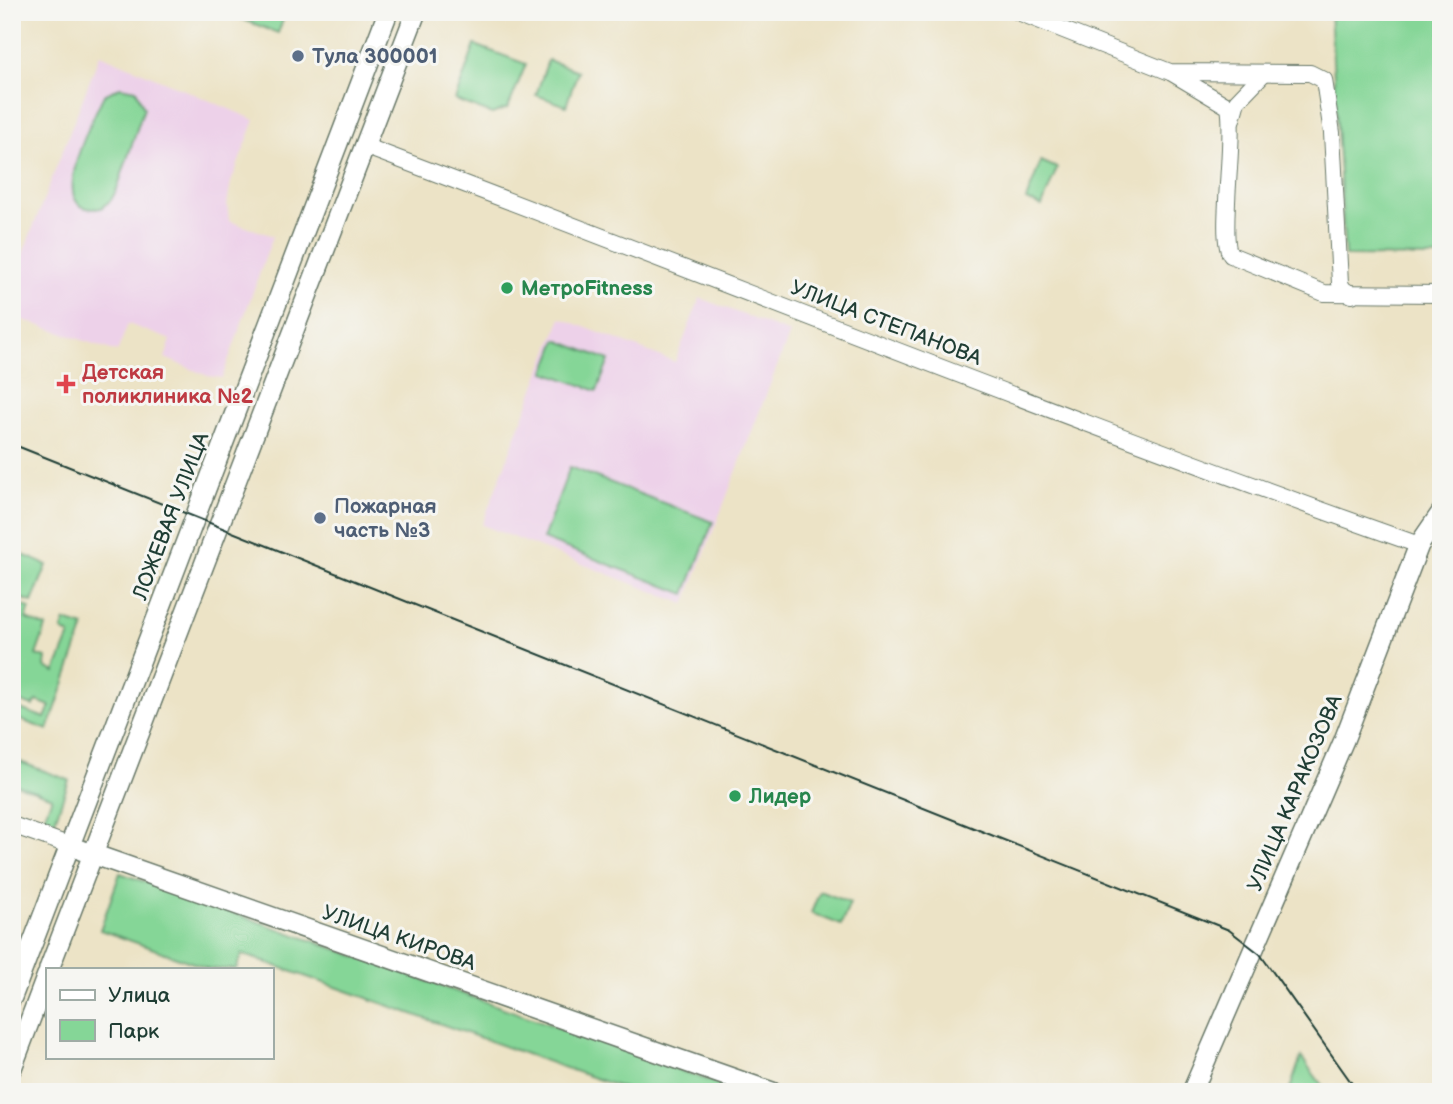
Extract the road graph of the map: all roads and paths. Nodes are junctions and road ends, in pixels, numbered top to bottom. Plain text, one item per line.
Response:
1 (388, 12) edge
2 (416, 12) edge
3 (1018, 12) edge
4 (1170, 72) junction
5 (1263, 74) junction
6 (1232, 119) junction
7 (339, 136) junction
8 (363, 146) junction
9 (1441, 294) edge
10 (1352, 295) junction
11 (255, 359) junction
12 (278, 367) junction
13 (1441, 513) edge
14 (1419, 545) junction
15 (12, 825) edge
16 (71, 846) junction
17 (93, 855) junction
18 (49, 968) edge
19 (46, 978) edge
20 (12, 997) edge
21 (12, 1068) edge
22 (772, 1092) edge
23 (1192, 1092) edge

1 - 7 main road, ЛОЖЕВАЯ УЛИЦА
2 - 8 main road
3 - 4 street
4 - 5 street
4 - 6 street
5 - 6 street
5 - 10 street
6 - 10 street
7 - 8 main road, УЛИЦА СТЕПАНОВА
7 - 11 main road, ЛОЖЕВАЯ УЛИЦА
8 - 12 main road
8 - 14 street, УЛИЦА СТЕПАНОВА
9 - 10 street
11 - 12 main road
11 - 16 main road, ЛОЖЕВАЯ УЛИЦА
12 - 17 main road
13 - 14 main road, УЛИЦА КАРАКОЗОВА
14 - 23 main road, УЛИЦА КАРАКОЗОВА
15 - 16 street, УЛИЦА КИРОВА
16 - 17 main road, УЛИЦА КИРОВА
16 - 20 main road, ЛОЖЕВАЯ УЛИЦА
17 - 18 main road
17 - 22 main road, УЛИЦА КИРОВА
19 - 21 main road

